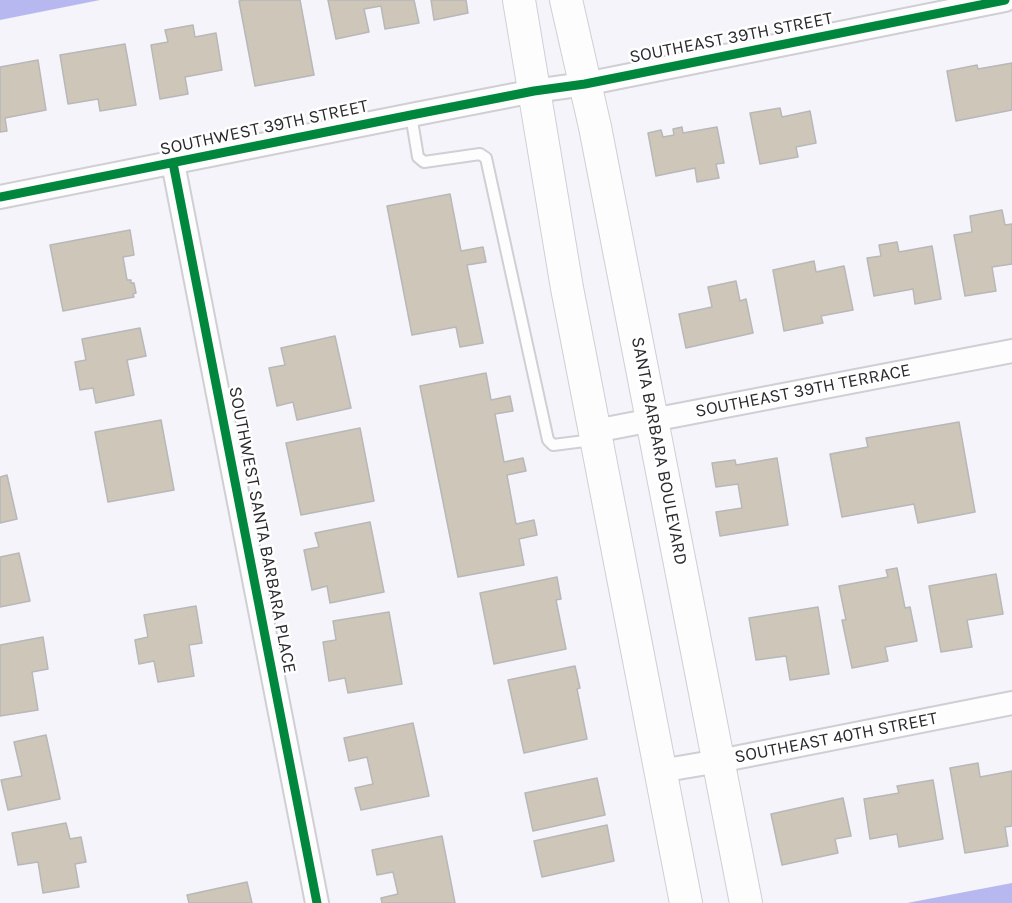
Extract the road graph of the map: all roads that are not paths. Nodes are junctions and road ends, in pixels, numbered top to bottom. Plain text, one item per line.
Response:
1 (519, 0) edge
2 (566, 0) edge
3 (1005, 0) edge
4 (585, 84) junction
5 (534, 91) junction
6 (411, 115) junction
7 (173, 163) junction
8 (0, 197) edge
9 (1012, 351) edge
10 (653, 419) junction
11 (595, 436) junction
12 (1012, 703) edge
13 (719, 761) junction
14 (660, 771) junction
15 (317, 903) edge
16 (686, 903) edge
17 (746, 903) edge

1 - 5 main road
2 - 4 main road, SANTA BARBARA BOULEVARD
3 - 4 street, SOUTHEAST 39TH STREET
4 - 5 street, SOUTHEAST 39TH STREET
4 - 10 main road, SANTA BARBARA BOULEVARD
5 - 6 street, SOUTHWEST 39TH STREET
5 - 11 main road
6 - 7 street, SOUTHWEST 39TH STREET
6 - 11 lane
7 - 8 street, SOUTHWEST 39TH STREET
7 - 15 street, SOUTHWEST SANTA BARBARA PLACE
9 - 10 street, SOUTHEAST 39TH TERRACE
10 - 11 street, SOUTHEAST 39TH TERRACE
10 - 13 main road, SANTA BARBARA BOULEVARD
11 - 14 main road
12 - 13 street, SOUTHEAST 40TH STREET
13 - 14 street, SOUTHEAST 40TH STREET
13 - 17 main road, SANTA BARBARA BOULEVARD
14 - 16 main road

